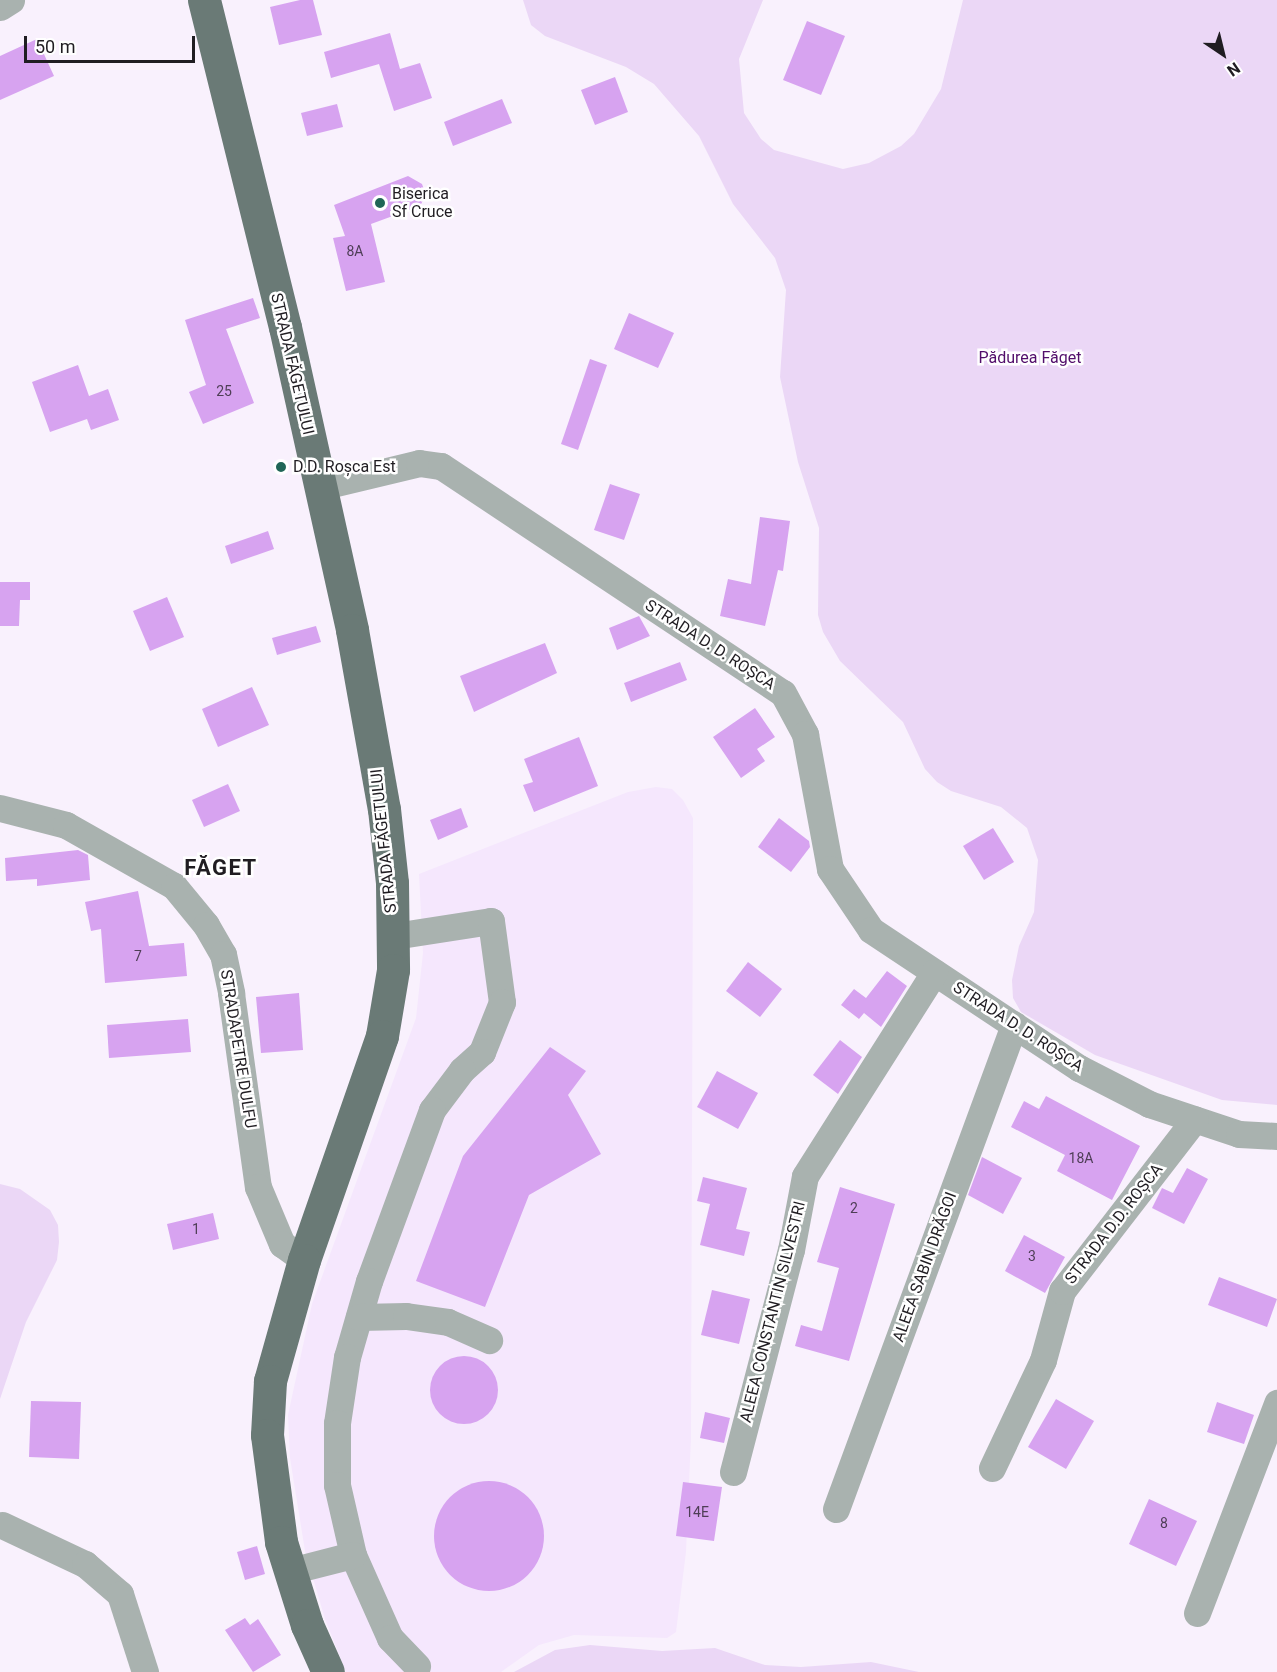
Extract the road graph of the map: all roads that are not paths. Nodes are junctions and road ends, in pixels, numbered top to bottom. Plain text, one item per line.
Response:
1 (11, 0) edge
2 (204, 0) edge
3 (0, 7) edge
4 (320, 487) junction
5 (0, 808) edge
6 (394, 936) junction
7 (934, 973) junction
8 (1014, 1025) junction
9 (1195, 1119) junction
10 (1277, 1136) edge
11 (304, 1260) junction
12 (359, 1317) junction
13 (489, 1340) dead end
14 (1277, 1403) edge
15 (992, 1468) dead end
16 (733, 1472) dead end
17 (836, 1509) dead end
18 (2, 1525) dead end
19 (353, 1555) junction
20 (290, 1571) junction
21 (1197, 1613) dead end
22 (417, 1666) dead end
23 (145, 1672) edge
24 (328, 1672) edge

1 - 3 street
2 - 4 main road, STRADA FĂGETULUI
4 - 6 main road, STRADA FĂGETULUI
4 - 7 street, STRADA D. D. ROȘCA
5 - 11 street, STRADAPETRE DULFU
6 - 11 main road, STRADA FĂGETULUI
6 - 12 street
7 - 8 street, STRADA D. D. ROȘCA
7 - 16 street, ALEEA CONSTANTIN SILVESTRI
8 - 9 street, STRADA D. D. ROȘCA
8 - 17 street, ALEEA SABIN DRĂGOI
9 - 10 street, STRADA D. D. ROȘCA
9 - 15 street, STRADA D.D. ROȘCA
11 - 20 main road, STRADA FĂGETULUI
12 - 13 street
12 - 19 street
14 - 21 street
18 - 23 street
19 - 20 street
19 - 22 street
20 - 24 main road, STRADA FĂGETULUI

